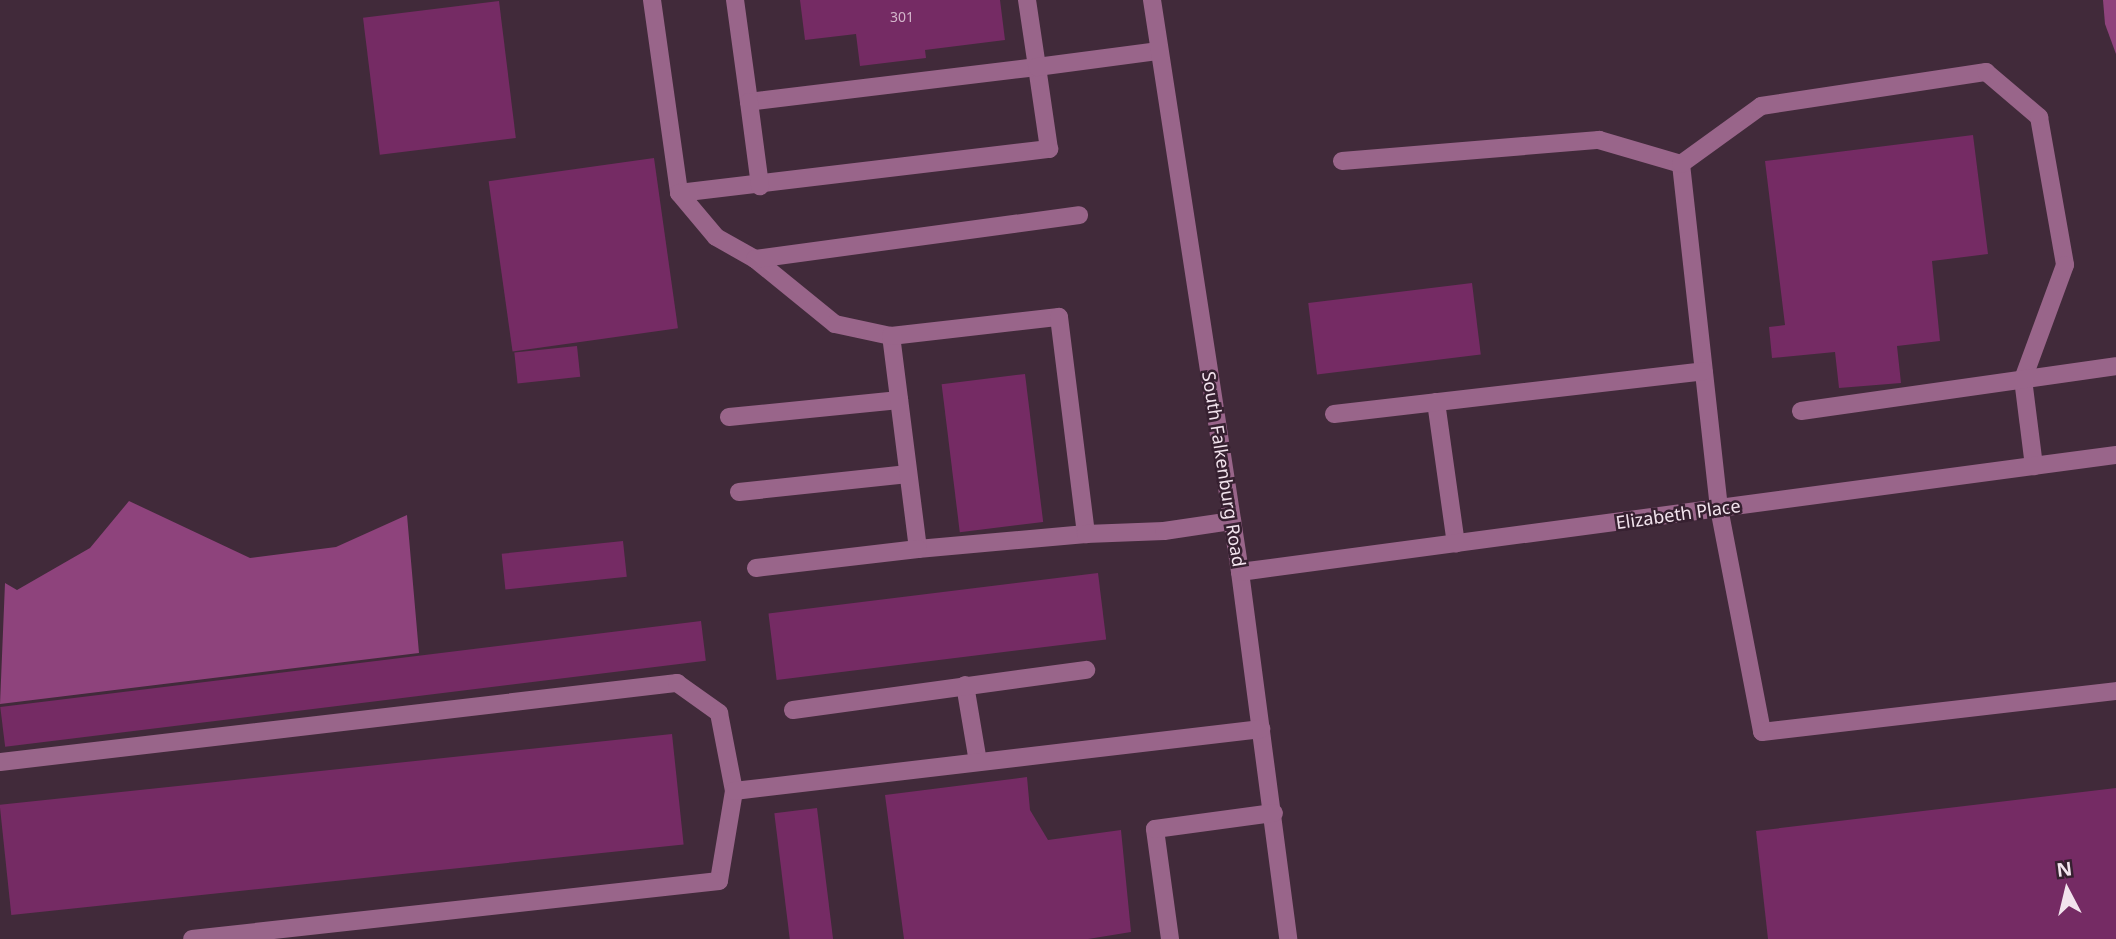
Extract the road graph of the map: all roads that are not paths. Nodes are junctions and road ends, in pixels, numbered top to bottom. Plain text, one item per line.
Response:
1 (652, 0) edge
2 (735, 0) edge
3 (1027, 0) edge
4 (1152, 0) edge
5 (1159, 51) junction
6 (1037, 67) junction
7 (749, 102) junction
8 (1342, 162) dead end
9 (1681, 164) junction
10 (760, 186) junction
11 (679, 193) junction
12 (1079, 215) dead end
13 (755, 259) junction
14 (891, 336) junction
15 (2116, 366) edge
16 (1704, 371) junction
17 (2023, 379) junction
18 (899, 400) junction
19 (1436, 402) junction
20 (1801, 411) dead end
21 (1335, 414) dead end
22 (729, 417) dead end
23 (2116, 455) edge
24 (2034, 466) junction
25 (908, 474) junction
26 (739, 492) dead end
27 (1719, 508) junction
28 (1232, 521) junction
29 (1086, 534) junction
30 (1456, 544) junction
31 (918, 549) junction
32 (756, 568) dead end
33 (1240, 572) junction
34 (1086, 670) dead end
35 (965, 685) junction
36 (2116, 691) edge
37 (793, 710) dead end
38 (1261, 729) junction
39 (978, 761) junction
40 (0, 762) edge
41 (734, 791) junction
42 (1274, 813) junction
43 (192, 939) edge
44 (1170, 939) edge
45 (1288, 939) edge

1 - 11 street
2 - 7 street
3 - 6 street
4 - 5 street, South Falkenburg Road
5 - 6 street
5 - 28 street, South Falkenburg Road
6 - 7 street
6 - 10 street
7 - 10 street
8 - 9 street
9 - 16 street
9 - 17 street
10 - 11 street
11 - 13 street
12 - 13 street
13 - 14 street
14 - 18 street
14 - 29 street
15 - 17 street
16 - 19 street
16 - 27 street
17 - 20 street
17 - 24 street
18 - 22 street
18 - 25 street
19 - 21 street
19 - 30 street
23 - 24 street, Elizabeth Place
24 - 27 street, Elizabeth Place
25 - 26 street
25 - 31 street
27 - 30 street, Elizabeth Place
27 - 36 street
28 - 29 street
28 - 33 street, South Falkenburg Road
29 - 31 street
30 - 33 street, Elizabeth Place
31 - 32 street
33 - 38 street, South Falkenburg Road
34 - 35 street
35 - 37 street
35 - 39 street
38 - 39 street
38 - 42 street, South Falkenburg Road
39 - 41 street
40 - 41 street
41 - 43 street
42 - 44 street
42 - 45 street, South Falkenburg Road

